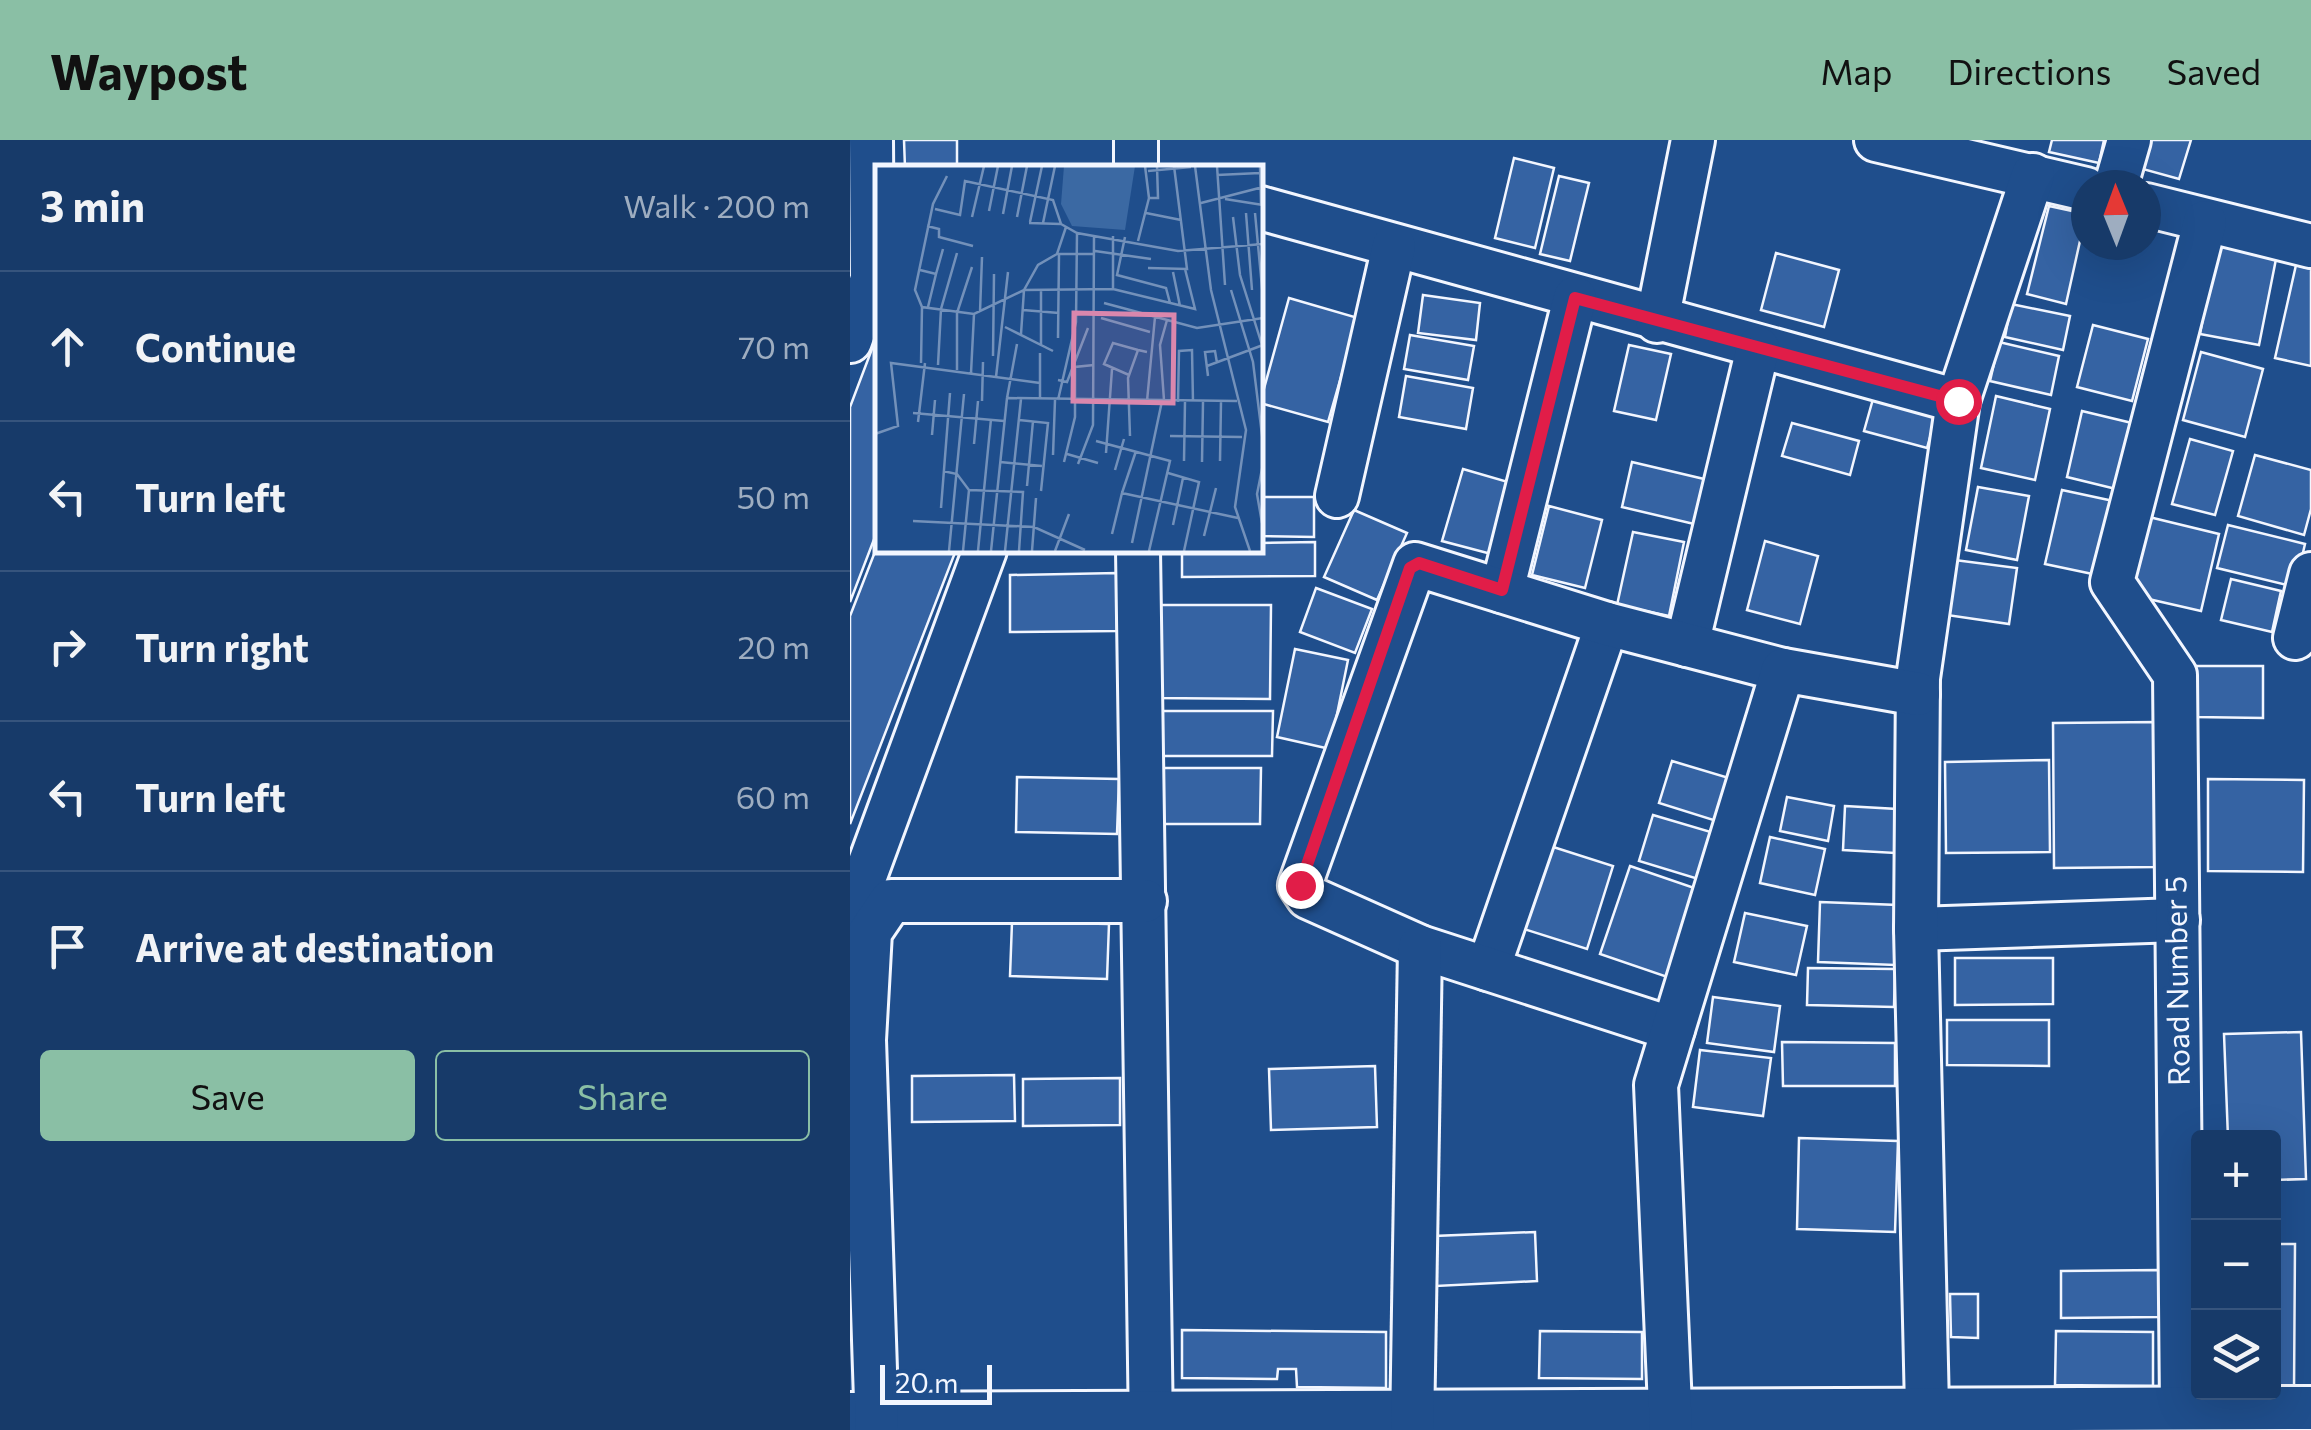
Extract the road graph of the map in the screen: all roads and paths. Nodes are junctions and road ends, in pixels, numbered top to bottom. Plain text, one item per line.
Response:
1 (871, 140) edge
2 (1693, 140) edge
3 (1876, 140) edge
4 (2129, 140) edge
5 (2120, 170) edge
6 (2032, 175) junction
7 (2071, 185) edge
8 (1262, 209) edge
9 (2161, 209) edge
10 (2205, 222) junction
11 (1394, 246) junction
12 (2311, 246) edge
13 (875, 281) edge
14 (1575, 298) junction
15 (1658, 322) junction
16 (850, 341) edge
17 (1758, 348) junction
18 (1958, 401) junction
19 (1337, 496) dead end
20 (984, 552) edge
21 (1138, 552) edge
22 (2311, 574) edge
23 (1502, 590) junction
24 (1608, 624) junction
25 (2295, 638) dead end
26 (1687, 645) junction
27 (1783, 670) junction
28 (1918, 694) junction
29 (1145, 901) junction
30 (850, 917) edge
31 (2178, 920) junction
32 (1916, 929) junction
33 (1420, 948) junction
34 (1488, 970) junction
35 (1673, 1029) junction
36 (1926, 1408) junction
37 (2311, 1408) edge
38 (2165, 1415) edge
39 (868, 1419) edge
40 (1412, 1420) edge
41 (1670, 1420) edge
42 (1151, 1421) edge

1 - 13 street
2 - 15 street
3 - 6 street
4 - 5 street
6 - 7 street
6 - 18 street
8 - 11 street
9 - 10 street
10 - 12 street
10 - 31 street, Road Number 5
11 - 14 street
11 - 19 street
13 - 16 street
14 - 15 street
14 - 23 street
15 - 17 street
17 - 18 street
17 - 26 street
18 - 28 street
20 - 30 street
21 - 29 street
22 - 25 street
23 - 24 street
23 - 33 street
24 - 26 street
24 - 34 street
26 - 27 street
27 - 28 street
27 - 35 street
28 - 32 street
29 - 39 street
29 - 42 street
31 - 32 street
31 - 38 street, Road Number 5
32 - 36 street
33 - 34 street
33 - 40 street
34 - 35 street
35 - 41 street
36 - 38 street
36 - 41 street
37 - 38 street
39 - 42 street
40 - 41 street
40 - 42 street

